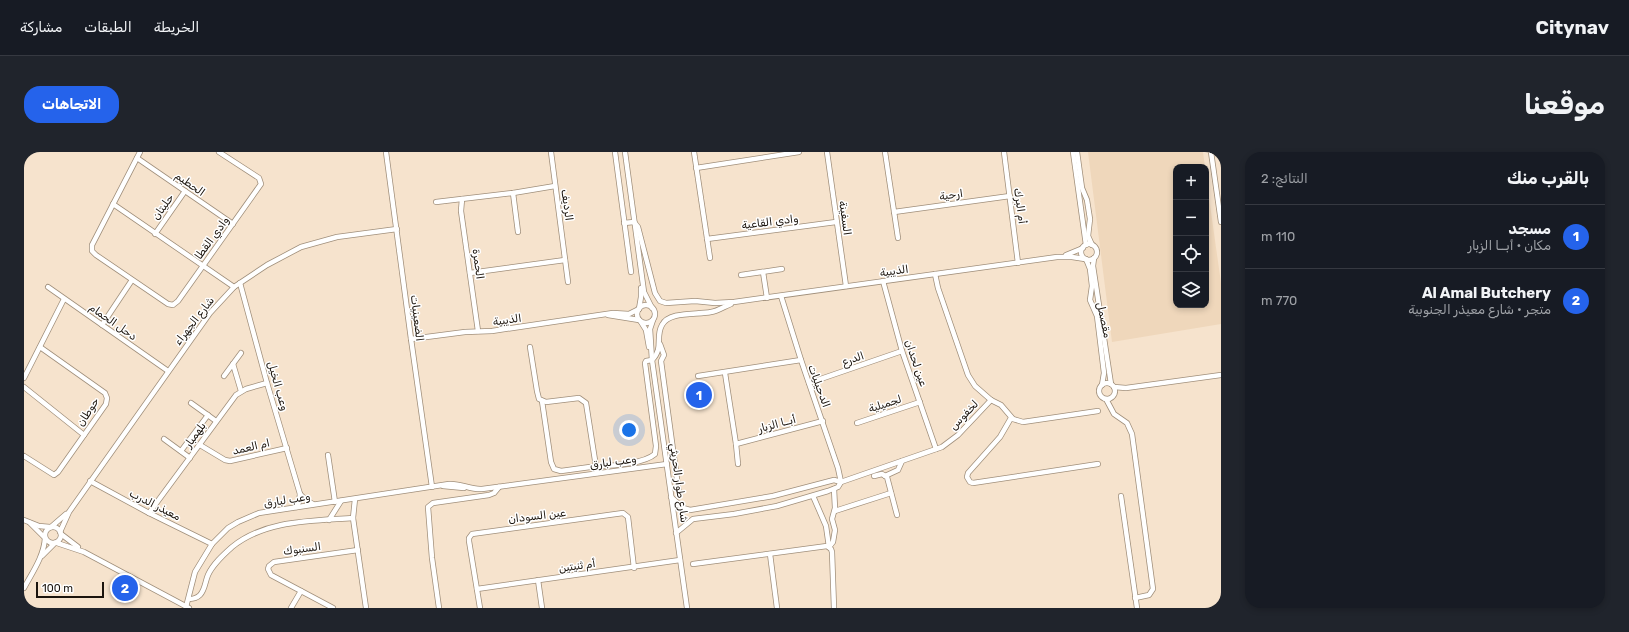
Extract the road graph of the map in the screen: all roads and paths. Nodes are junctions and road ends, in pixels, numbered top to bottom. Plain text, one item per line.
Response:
1 (140, 152) edge
2 (219, 152) edge
3 (386, 152) edge
4 (551, 152) edge
5 (615, 152) edge
6 (623, 152) edge
7 (694, 152) edge
8 (799, 152) edge
9 (827, 152) edge
10 (885, 152) edge
11 (1004, 152) edge
12 (1073, 152) edge
13 (1077, 152) edge
14 (1211, 152) edge
15 (136, 158) junction
16 (696, 168) junction
17 (555, 186) junction
18 (185, 191) junction
19 (513, 193) junction
20 (1010, 196) junction
21 (462, 199) junction
22 (436, 202) dead end
23 (113, 204) junction
24 (894, 212) junction
25 (633, 222) junction
26 (836, 222) junction
27 (1221, 222) edge
28 (624, 223) junction
29 (233, 224) junction
30 (397, 229) junction
31 (518, 232) dead end
32 (155, 234) junction
33 (898, 238) dead end
34 (707, 239) junction
35 (1092, 245) junction
36 (1084, 247) junction
37 (710, 258) dead end
38 (1057, 258) junction
39 (1094, 258) junction
40 (1085, 259) junction
41 (565, 260) junction
42 (1018, 263) junction
43 (202, 266) junction
44 (782, 269) dead end
45 (631, 272) dead end
46 (763, 272) junction
47 (470, 273) junction
48 (935, 274) junction
49 (741, 275) dead end
50 (132, 280) junction
51 (568, 282) dead end
52 (883, 282) junction
53 (240, 283) junction
54 (846, 286) junction
55 (234, 287) junction
56 (48, 288) dead end
57 (781, 296) junction
58 (767, 298) junction
59 (64, 299) junction
60 (734, 302) junction
61 (715, 303) junction
62 (652, 308) junction
63 (639, 309) junction
64 (716, 311) junction
65 (606, 315) junction
66 (653, 320) junction
67 (640, 321) junction
68 (102, 325) junction
69 (478, 331) junction
70 (411, 339) junction
71 (660, 344) junction
72 (40, 347) junction
73 (530, 347) dead end
74 (902, 351) junction
75 (241, 353) dead end
76 (652, 360) junction
77 (801, 360) junction
78 (233, 364) junction
79 (168, 371) junction
80 (725, 373) junction
81 (1221, 375) edge
82 (224, 376) dead end
83 (698, 376) dead end
84 (24, 378) edge
85 (655, 380) junction
86 (647, 381) junction
87 (267, 383) junction
88 (809, 383) junction
89 (1102, 385) junction
90 (1112, 385) junction
91 (24, 387) edge
92 (1126, 388) junction
93 (241, 391) junction
94 (1114, 394) junction
95 (1106, 399) junction
96 (658, 400) junction
97 (991, 400) junction
98 (542, 401) junction
99 (650, 401) junction
100 (920, 402) junction
101 (191, 403) dead end
102 (1112, 408) junction
103 (1098, 411) dead end
104 (208, 415) junction
105 (1011, 418) junction
106 (216, 421) junction
107 (823, 421) junction
108 (856, 423) dead end
109 (84, 435) junction
110 (164, 439) dead end
111 (736, 444) junction
112 (200, 445) junction
113 (287, 448) junction
114 (936, 450) junction
115 (181, 451) junction
116 (328, 455) dead end
117 (24, 456) edge
118 (190, 458) junction
119 (902, 461) junction
120 (667, 464) junction
121 (738, 464) dead end
122 (1098, 464) dead end
123 (600, 466) dead end
124 (590, 467) dead end
125 (880, 469) junction
126 (597, 473) junction
127 (884, 475) junction
128 (874, 476) dead end
129 (90, 482) junction
130 (841, 482) junction
131 (432, 487) junction
132 (499, 487) junction
133 (834, 489) junction
134 (891, 493) junction
135 (300, 494) junction
136 (679, 494) dead end
137 (813, 496) junction
138 (1121, 496) dead end
139 (671, 497) junction
140 (355, 499) junction
141 (341, 501) junction
142 (335, 502) junction
143 (313, 505) junction
144 (296, 507) junction
145 (835, 511) junction
146 (69, 512) junction
147 (149, 513) junction
148 (897, 515) dead end
149 (353, 518) junction
150 (24, 520) edge
151 (329, 520) junction
152 (30, 523) junction
153 (50, 527) junction
154 (60, 533) junction
155 (676, 533) junction
156 (45, 538) junction
157 (56, 543) junction
158 (212, 544) junction
159 (829, 547) junction
160 (358, 550) junction
161 (84, 552) junction
162 (770, 554) junction
163 (38, 560) junction
164 (680, 560) junction
165 (693, 564) dead end
166 (634, 568) junction
167 (538, 580) junction
168 (24, 588) edge
169 (477, 589) junction
170 (301, 591) junction
171 (1135, 598) junction
172 (189, 599) junction
173 (188, 607) edge
174 (291, 608) edge
175 (333, 608) edge
176 (366, 608) edge
177 (439, 608) edge
178 (480, 608) edge
179 (542, 608) edge
180 (687, 608) edge
181 (777, 608) edge
182 (834, 608) edge
183 (1136, 608) edge

1 - 15 street, وادي القطا
2 - 29 street, وادي القطا
3 - 30 street, الضعينيات
4 - 17 street, الرديف
5 - 28 street
6 - 25 street
7 - 16 street
8 - 16 street
9 - 26 street, السفينة
10 - 24 street
11 - 20 street, أم البرك
12 - 36 street
13 - 35 street
14 - 27 street
15 - 18 street, الحطيم
15 - 23 street, وادي القطا
16 - 34 street
17 - 19 street
17 - 41 street, الرديف
18 - 29 street, الحطيم
18 - 32 street, حليتان
19 - 21 street
19 - 31 street
20 - 24 street, ارحية
20 - 42 street, أم البرك
21 - 22 street
21 - 47 street, الحمرة
23 - 32 street, حليتان
23 - 50 street, وادي القطا
24 - 33 street
25 - 28 street
25 - 61 street, الذيبية
25 - 62 street
25 - 63 street
26 - 34 street, وادي القاعية
26 - 54 street, السفينة
28 - 45 street
29 - 43 street, وادي القطا
30 - 53 street, شارع الجهراء
30 - 70 street, الضعينيات
32 - 43 street, حليتان
34 - 37 street
35 - 36 street
35 - 39 street
36 - 38 street, الذيبية
36 - 40 street
38 - 40 street, الذيبية
38 - 42 street, الذيبية
39 - 40 street
39 - 90 street, مقصمل
40 - 89 street, مقصمل
41 - 47 street
41 - 51 street, الرديف
42 - 48 street, الذيبية
43 - 50 street, وادي القطا
43 - 55 street, حليتان
44 - 46 street
46 - 49 street
46 - 58 street
47 - 69 street, الحمرة
48 - 52 street, الذيبية
48 - 97 street, لخفوس
50 - 68 street
52 - 54 street, الذيبية
52 - 74 street, عين لحدان
53 - 55 street, شارع الجهراء
53 - 87 street, وعب الخيل
54 - 57 street, الذيبية
55 - 79 street, شارع الجهراء
56 - 59 street, دحل الحمام
57 - 58 street, الذيبية
57 - 77 street, الدحيليات
58 - 60 street, الذيبية
59 - 68 street, دحل الحمام
59 - 72 street
60 - 61 street, الذيبية
60 - 64 street, الذيبية
61 - 64 street
62 - 63 street
62 - 66 street
63 - 65 street, الذيبية
63 - 67 street
64 - 71 street, الذيبية
65 - 67 street, الذيبية
65 - 69 street, الذيبية
66 - 67 street
66 - 76 street, شارع طوار الحريثي
67 - 76 street, شارع طوار الحريثي
68 - 79 street, دحل الحمام
69 - 70 street, الذيبية
70 - 131 street, الضعينيات
71 - 76 street, الذيبية
71 - 136 street
72 - 84 street
72 - 109 street, حوطان
73 - 98 street
74 - 88 street, الدرع
74 - 100 street, عين لحدان
75 - 78 street
76 - 85 street, شارع طوار الحريثي
76 - 86 street, الذيبية
77 - 80 street
77 - 88 street, الدحيليات
78 - 82 street
78 - 93 street
79 - 129 street, شارع الجهراء
80 - 83 street
80 - 111 street
81 - 92 street
85 - 86 street
85 - 96 street, شارع طوار الحريثي
86 - 99 street
87 - 93 street
87 - 113 street, وعب الخيل
88 - 107 street, الدحيليات
89 - 90 street
89 - 95 street
90 - 92 street
90 - 94 street
91 - 109 street
92 - 94 street
93 - 106 street, بلهمبار
94 - 95 street
94 - 102 street
95 - 102 street
96 - 99 street
96 - 120 street, شارع طوار الحريثي
97 - 105 street
97 - 114 street, لخفوس
98 - 124 street
98 - 126 street
99 - 123 street
100 - 108 street, لجميلية
100 - 114 street, عين لحدان
101 - 104 street
102 - 171 street
103 - 105 street
104 - 106 street
104 - 115 street
105 - 122 street
106 - 112 street, بلهمبار
107 - 111 street, أبــا الزبار
107 - 130 street, الدحيليات
109 - 117 street, حوطان
110 - 115 street
111 - 121 street
112 - 113 street, ام العمد
112 - 118 street, بلهمبار
113 - 135 street, وعب الخيل
114 - 119 street, لخفوس
115 - 118 street
116 - 142 street
118 - 147 street, بلهمبار
119 - 125 street, لخفوس
119 - 127 street
120 - 126 street, وعب لبارق
120 - 139 street, شارع طوار الحريثي
125 - 127 street
125 - 130 street, لخفوس
126 - 132 street, وعب لبارق
127 - 128 street
127 - 134 street
129 - 146 street, شارع الجهراء
129 - 147 street, معيذر الدرب
130 - 133 street, لخفوس
130 - 139 street, لخفوس
131 - 132 street, وعب لبارق
131 - 140 street, وعب لبارق
132 - 177 street
133 - 137 street, لخفوس
133 - 145 street
134 - 145 street
134 - 148 street
135 - 143 street
135 - 144 street
137 - 155 street, لخفوس
137 - 159 street
138 - 171 street
139 - 155 street, شارع طوار الحريثي
140 - 141 street, وعب لبارق
140 - 149 street
141 - 142 street, وعب لبارق
141 - 151 street
142 - 143 street, وعب لبارق
143 - 144 street, وعب لبارق
144 - 158 street, وعب لبارق
145 - 159 street
146 - 153 street, شارع الجهراء
146 - 154 street, شارع الجهراء
147 - 158 street, معيذر الدرب
149 - 151 street
149 - 160 street
150 - 152 street
151 - 172 street
152 - 153 street
152 - 156 street
153 - 154 street
153 - 156 street
154 - 157 street
154 - 161 street
155 - 164 street, شارع طوار الحريثي
156 - 157 street
156 - 163 street
157 - 161 street
157 - 163 street
158 - 172 street, وعب لبارق
159 - 162 street
159 - 182 street
160 - 170 street, السنبوك
160 - 176 street
161 - 173 street
162 - 165 street
162 - 181 street
163 - 168 street
164 - 166 street, أم ثنيتين
164 - 180 street, شارع طوار الحريثي
166 - 167 street, أم ثنيتين
166 - 169 street, عين السودان
167 - 169 street, أم ثنيتين
167 - 179 street
169 - 178 street, عين السودان
170 - 174 street
170 - 175 street, السنبوك
171 - 183 street
172 - 173 street, وعب لبارق

